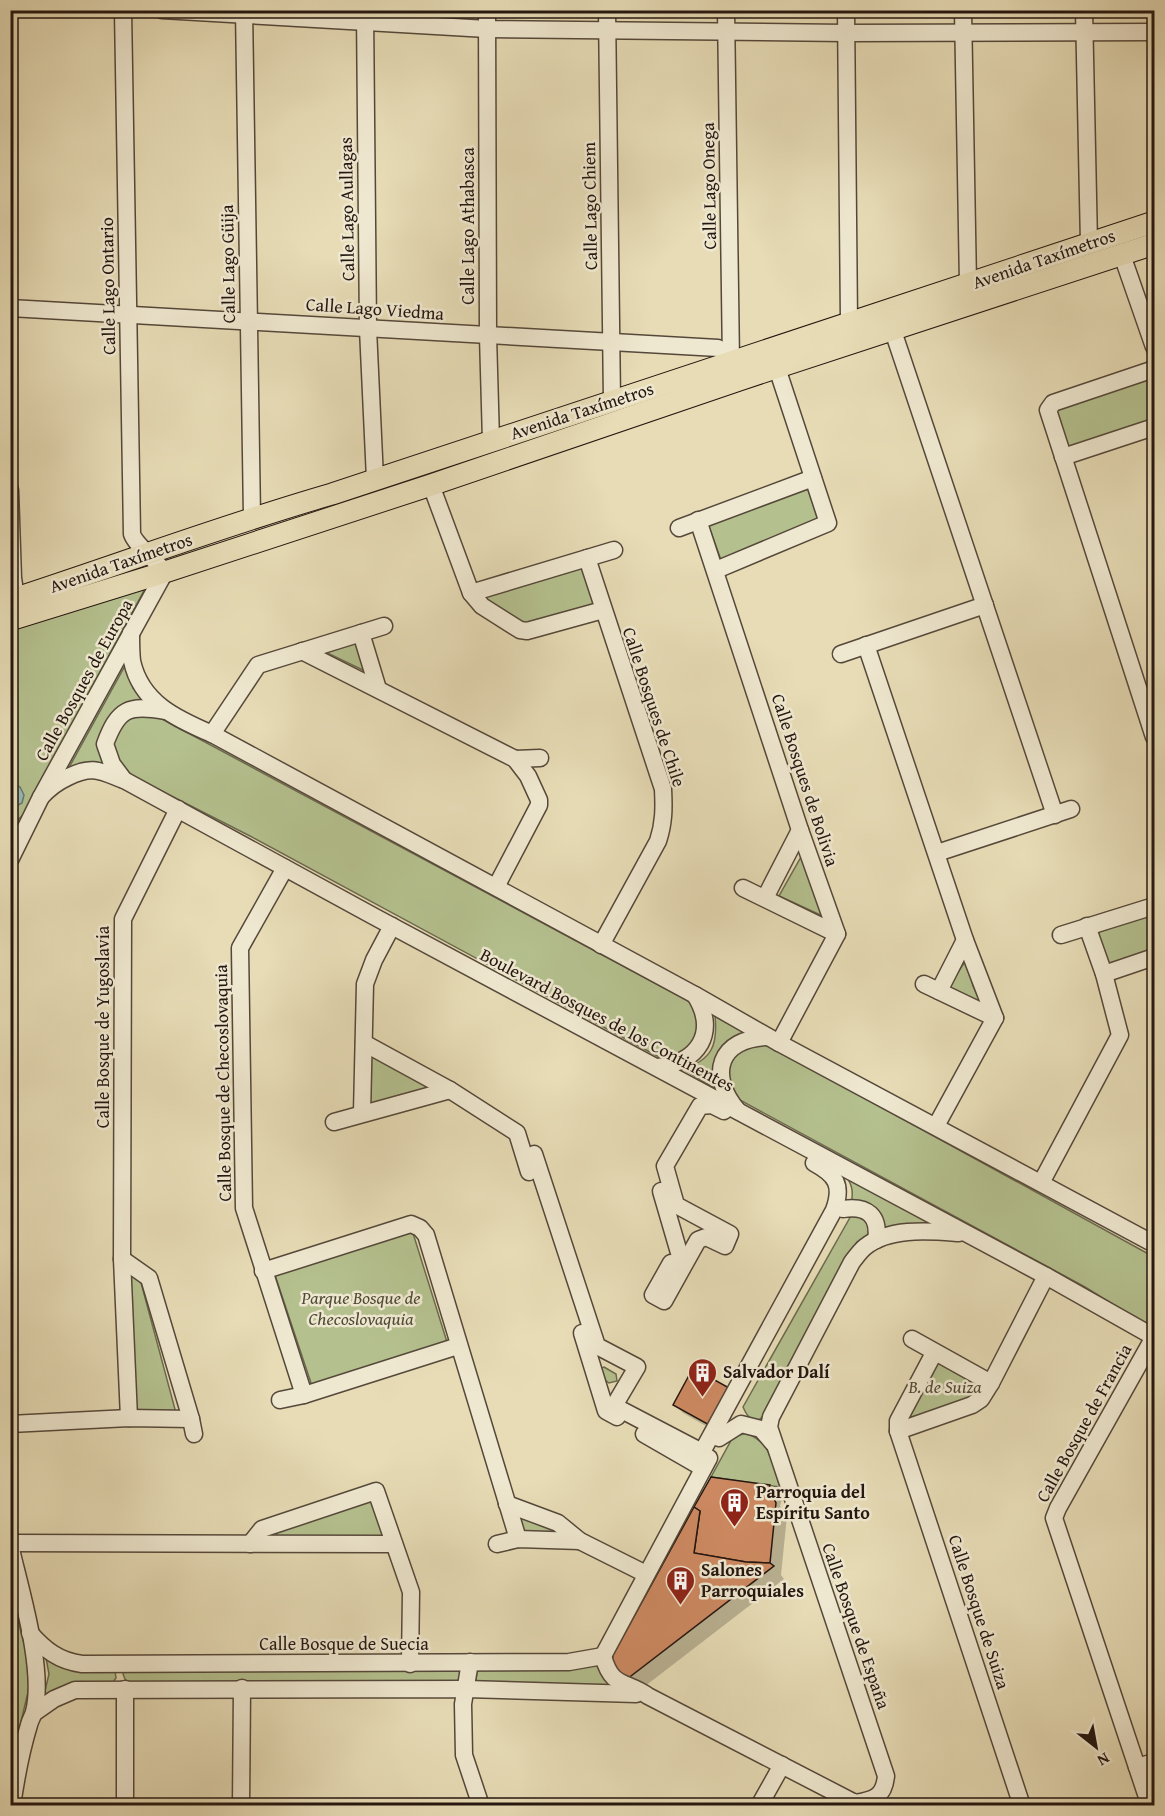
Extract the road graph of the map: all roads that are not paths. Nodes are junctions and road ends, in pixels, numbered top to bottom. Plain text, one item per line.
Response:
1 (123, 10) edge
2 (162, 10) edge
3 (487, 10) edge
4 (607, 10) edge
5 (726, 10) edge
6 (846, 10) edge
7 (963, 10) edge
8 (1084, 10) edge
9 (244, 13) edge
10 (365, 16) edge
11 (487, 29) junction
12 (608, 31) junction
13 (726, 31) junction
14 (1085, 32) junction
15 (1155, 32) edge
16 (846, 33) junction
17 (963, 33) junction
18 (1155, 222) edge
19 (1089, 244) junction
20 (1155, 244) edge
21 (1122, 255) junction
22 (968, 284) junction
23 (10, 308) edge
24 (128, 314) junction
25 (248, 321) junction
26 (849, 322) junction
27 (368, 329) junction
28 (893, 331) junction
29 (488, 336) junction
30 (611, 344) junction
31 (1155, 348) edge
32 (731, 362) junction
33 (777, 368) junction
34 (1155, 369) edge
35 (612, 401) junction
36 (563, 416) junction
37 (1155, 427) edge
38 (570, 438) junction
39 (490, 441) junction
40 (1063, 457) junction
41 (813, 478) junction
42 (375, 479) junction
43 (431, 485) junction
44 (10, 490) edge
45 (252, 517) junction
46 (698, 520) junction
47 (679, 528) dead end
48 (614, 550) dead end
49 (150, 554) junction
50 (587, 558) junction
51 (716, 570) junction
52 (165, 572) junction
53 (471, 593) junction
54 (13, 599) edge
55 (985, 605) junction
56 (603, 610) junction
57 (10, 620) edge
58 (384, 626) dead end
59 (131, 633) junction
60 (362, 633) junction
61 (866, 645) junction
62 (302, 651) junction
63 (841, 654) dead end
64 (378, 689) junction
65 (165, 711) junction
66 (212, 734) junction
67 (1155, 737) edge
68 (540, 758) dead end
69 (515, 759) junction
70 (124, 780) junction
71 (41, 797) junction
72 (178, 809) junction
73 (29, 819) junction
74 (800, 830) junction
75 (10, 838) edge
76 (937, 853) junction
77 (10, 860) edge
78 (285, 868) junction
79 (496, 887) junction
80 (743, 888) dead end
81 (765, 898) junction
82 (1155, 906) edge
83 (392, 926) junction
84 (1087, 926) junction
85 (837, 934) junction
86 (1061, 934) dead end
87 (965, 940) junction
88 (601, 945) junction
89 (1155, 957) edge
90 (1104, 974) junction
91 (695, 995) junction
92 (995, 1018) junction
93 (774, 1040) junction
94 (364, 1043) junction
95 (657, 1067) junction
96 (450, 1090) junction
97 (699, 1090) junction
98 (362, 1113) junction
99 (741, 1114) junction
100 (334, 1122) dead end
101 (936, 1126) junction
102 (534, 1154) dead end
103 (828, 1160) junction
104 (1041, 1183) junction
105 (666, 1207) junction
106 (843, 1209) junction
107 (700, 1225) junction
108 (962, 1233) junction
109 (722, 1237) dead end
110 (1153, 1238) edge
111 (876, 1240) junction
112 (122, 1259) junction
113 (676, 1260) junction
114 (263, 1271) junction
115 (1046, 1276) junction
116 (661, 1291) dead end
117 (1154, 1337) edge
118 (912, 1339) dead end
119 (458, 1346) junction
120 (588, 1352) junction
121 (934, 1353) junction
122 (991, 1383) junction
123 (304, 1395) junction
124 (280, 1400) dead end
125 (606, 1411) junction
126 (129, 1418) junction
127 (10, 1424) edge
128 (898, 1431) junction
129 (719, 1438) junction
130 (774, 1444) junction
131 (703, 1468) junction
132 (507, 1504) junction
133 (518, 1539) junction
134 (580, 1541) junction
135 (10, 1544) edge
136 (250, 1544) junction
137 (394, 1544) junction
138 (497, 1544) dead end
139 (646, 1574) junction
140 (10, 1599) edge
141 (26, 1615) junction
142 (30, 1633) junction
143 (603, 1656) junction
144 (470, 1662) junction
145 (410, 1664) junction
146 (242, 1688) junction
147 (125, 1689) junction
148 (466, 1689) junction
149 (648, 1696) junction
150 (32, 1717) junction
151 (10, 1745) edge
152 (1155, 1762) edge
153 (782, 1765) junction
154 (1137, 1767) junction
155 (12, 1806) edge
156 (125, 1806) edge
157 (241, 1806) edge
158 (481, 1806) edge
159 (759, 1806) edge
160 (1022, 1806) edge
161 (1150, 1806) edge

1 - 24 street, Calle Lago Ontario
2 - 9 street
3 - 11 street, Calle Lago Athabasca
4 - 12 street, Calle Lago Chiem
5 - 13 street, Calle Lago Onega
6 - 16 street
7 - 17 street
8 - 14 street
9 - 10 street
9 - 25 street, Calle Lago Güija
10 - 11 street
10 - 27 street, Calle Lago Aullagas
11 - 12 street
11 - 29 street, Calle Lago Athabasca
12 - 13 street
12 - 30 street, Calle Lago Chiem
13 - 16 street
13 - 32 street, Calle Lago Onega
14 - 15 street
14 - 17 street
14 - 19 street
16 - 17 street
16 - 26 street
17 - 22 street
18 - 19 main road, Avenida Taxímetros
19 - 22 main road, Avenida Taxímetros
20 - 21 main road, Avenida Taxímetros
21 - 28 main road, Avenida Taxímetros
21 - 31 street
22 - 26 main road, Avenida Taxímetros
23 - 24 street, Calle Lago Viedma
24 - 25 street, Calle Lago Viedma
24 - 49 street, Calle Lago Ontario
25 - 27 street, Calle Lago Viedma
25 - 45 street, Calle Lago Güija
26 - 32 main road, Avenida Taxímetros
27 - 29 street, Calle Lago Viedma
27 - 42 street, Calle Lago Aullagas
28 - 33 main road, Avenida Taxímetros
28 - 55 street
29 - 30 street, Calle Lago Viedma
29 - 39 street, Calle Lago Athabasca
30 - 32 street, Calle Lago Viedma
30 - 35 street, Calle Lago Chiem
32 - 35 main road, Avenida Taxímetros
33 - 38 main road, Avenida Taxímetros
33 - 41 street
34 - 40 street
35 - 36 main road, Avenida Taxímetros
36 - 38 main road
36 - 39 main road, Avenida Taxímetros
37 - 40 street
38 - 43 main road, Avenida Taxímetros
39 - 42 main road, Avenida Taxímetros
40 - 67 street
41 - 46 street
41 - 51 street
42 - 45 main road, Avenida Taxímetros
43 - 52 main road, Avenida Taxímetros
43 - 53 street, Calle Bosques de Chile
44 - 54 street
45 - 49 main road, Avenida Taxímetros
46 - 47 street
46 - 51 street, Calle Bosques de Bolivia
48 - 50 street
49 - 52 street
49 - 54 main road, Avenida Taxímetros
50 - 53 street
50 - 56 street, Calle Bosques de Chile
51 - 74 street, Calle Bosques de Bolivia
52 - 57 main road, Avenida Taxímetros
52 - 59 street, Calle Bosques de Europa
53 - 56 street, Calle Bosques de Chile
55 - 61 street
55 - 76 street
56 - 88 street, Calle Bosques de Chile
58 - 60 street
59 - 65 street
59 - 71 street, Calle Bosques de Europa
60 - 62 street
60 - 64 street
61 - 63 street
61 - 76 street
62 - 64 street
62 - 66 street
64 - 69 street
65 - 66 street
65 - 70 street
66 - 79 street
68 - 69 street
69 - 79 street
70 - 71 street, Boulevard Bosques de los Continentes
70 - 72 street, Boulevard Bosques de los Continentes
71 - 73 street, Calle Bosques de Europa
72 - 78 street, Boulevard Bosques de los Continentes
72 - 112 street, Calle Bosque de Yugoslavia
73 - 75 street
73 - 77 street, Calle Bosques de Europa
74 - 81 street
74 - 85 street, Calle Bosques de Bolivia
76 - 87 street
78 - 83 street, Boulevard Bosques de los Continentes
78 - 114 street, Calle Bosque de Checoslovaquia
79 - 88 street
80 - 81 street
81 - 85 street
82 - 84 street
83 - 94 street
83 - 95 street, Boulevard Bosques de los Continentes
84 - 86 street
84 - 90 street
85 - 93 street
87 - 92 street
87 - 92 street
88 - 91 street
89 - 90 street
90 - 104 street
91 - 93 street
91 - 95 street
92 - 101 street
93 - 99 street
93 - 101 street
94 - 96 street
94 - 98 street
95 - 97 street, Boulevard Bosques de los Continentes
96 - 98 street
96 - 120 street
97 - 99 street, Boulevard Bosques de los Continentes
97 - 105 street
98 - 100 street
99 - 103 street, Boulevard Bosques de los Continentes
101 - 104 street
102 - 113 street
103 - 106 street
103 - 108 street, Boulevard Bosques de los Continentes
104 - 110 street
105 - 107 street
105 - 113 street
106 - 111 street
106 - 129 street
107 - 109 street
107 - 113 street
108 - 111 street, Calle Bosque de España
108 - 115 street, Boulevard Bosques de los Continentes
111 - 130 street, Calle Bosque de España
112 - 126 street, Calle Bosque de Yugoslavia
112 - 126 street
113 - 116 street
114 - 119 street
114 - 123 street, Calle Bosque de Checoslovaquia
115 - 117 street, Boulevard Bosques de los Continentes
115 - 122 street
117 - 154 street, Calle Bosque de Francia
118 - 121 street
119 - 123 street
119 - 132 street
120 - 125 street
120 - 125 street
121 - 122 street
121 - 128 street
122 - 128 street
123 - 124 street
125 - 131 street
126 - 127 street
128 - 160 street, Calle Bosque de Suiza
129 - 130 street
129 - 131 street
130 - 153 street, Calle Bosque de España
131 - 139 street
132 - 133 street
132 - 134 street
133 - 134 street
133 - 138 street
134 - 139 street
135 - 136 street
135 - 141 street
136 - 137 street
136 - 137 street
137 - 145 street
139 - 143 street
140 - 141 street
141 - 142 street
142 - 145 street, Calle Bosque de Suecia
142 - 150 street
143 - 144 street, Calle Bosque de Suecia
143 - 149 street
144 - 145 street, Calle Bosque de Suecia
144 - 148 street
146 - 147 street
146 - 148 street
146 - 157 street
147 - 150 street
147 - 156 street
148 - 149 street
148 - 158 street
149 - 153 street
150 - 151 street
150 - 155 street
152 - 154 street
153 - 159 street
154 - 161 street, Calle Bosque de Francia

